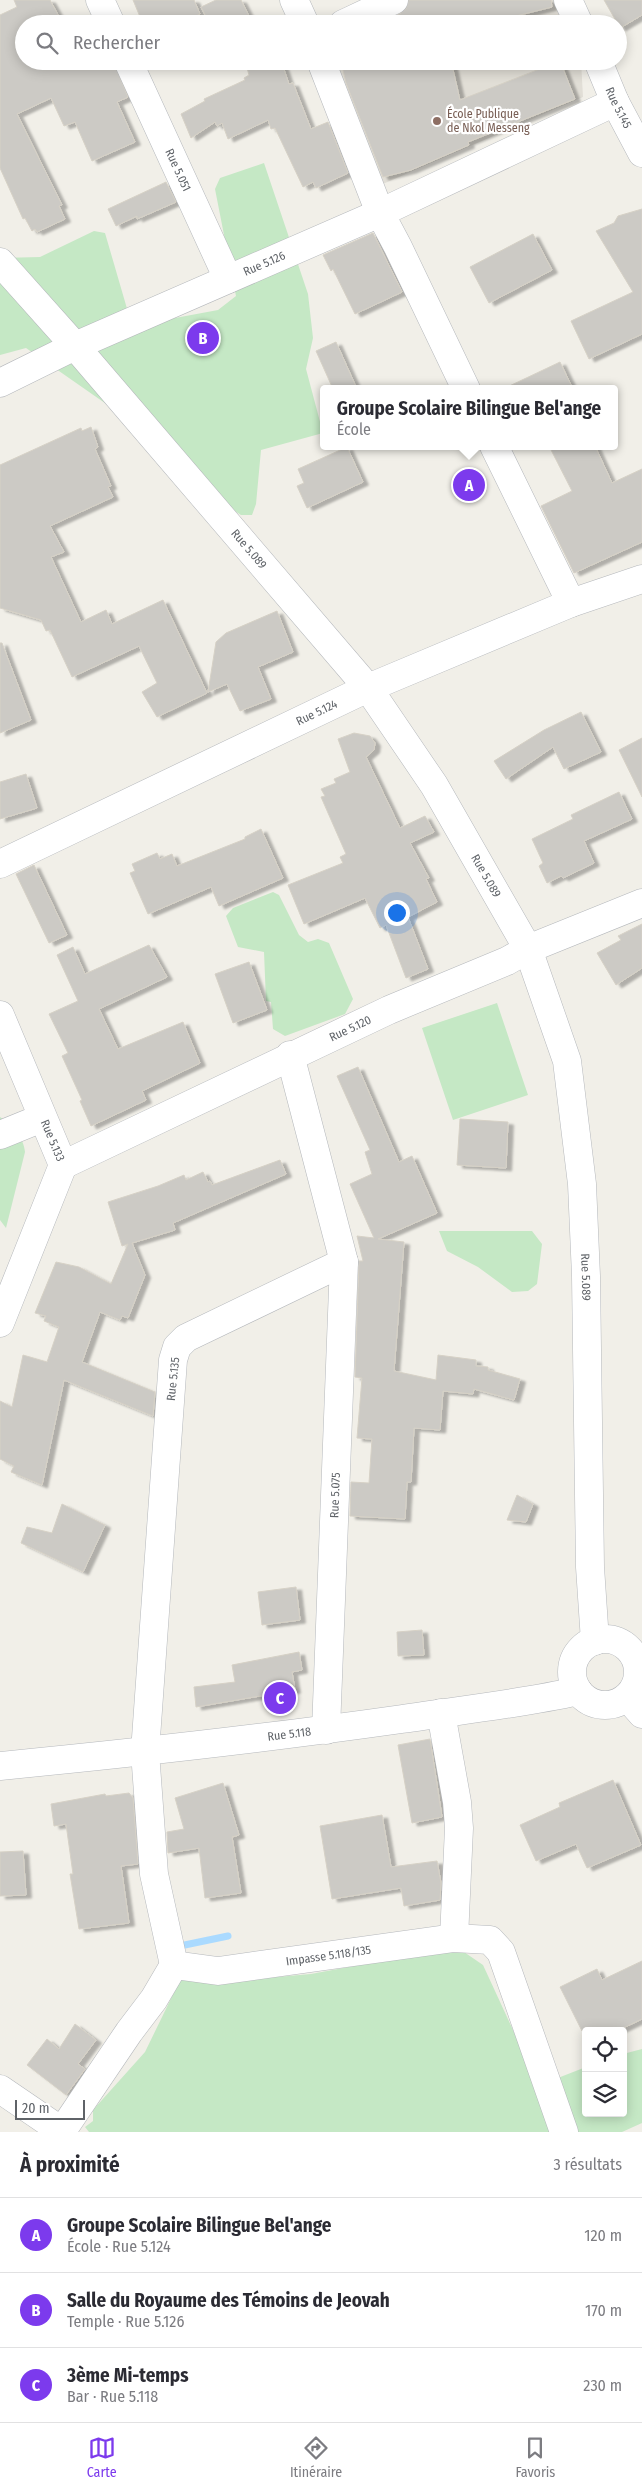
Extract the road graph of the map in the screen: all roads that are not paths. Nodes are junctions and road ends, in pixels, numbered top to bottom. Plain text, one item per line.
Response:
1 (100, 0) edge
2 (294, 0) edge
3 (394, 0) edge
4 (568, 0) edge
5 (107, 15) edge
6 (302, 15) edge
7 (362, 15) edge
8 (576, 15) edge
9 (132, 70) edge
10 (324, 70) edge
11 (602, 70) edge
12 (615, 102) junction
13 (642, 153) edge
14 (380, 213) junction
15 (0, 262) edge
16 (228, 278) junction
17 (76, 346) junction
18 (0, 383) edge
19 (464, 385) edge
20 (496, 450) edge
21 (642, 579) edge
22 (571, 603) junction
23 (368, 688) junction
24 (0, 864) edge
25 (642, 903) edge
26 (528, 949) junction
27 (0, 1015) edge
28 (290, 1055) junction
29 (42, 1118) junction
30 (0, 1135) edge
31 (63, 1165) junction
32 (344, 1262) junction
33 (0, 1323) edge
34 (595, 1641) junction
35 (640, 1672) edge
36 (578, 1691) junction
37 (635, 1705) edge
38 (441, 1713) junction
39 (326, 1730) junction
40 (145, 1752) junction
41 (0, 1766) edge
42 (454, 1938) junction
43 (174, 1965) junction
44 (0, 2089) edge
45 (52, 2129) edge
46 (564, 2132) edge

1 - 5 street
2 - 6 street
3 - 7 street
4 - 8 street
9 - 16 street, Rue 5.051
10 - 14 street
11 - 12 street, Rue 5.145
12 - 13 street, Rue 5.145
12 - 14 street, Rue 5.126
14 - 16 street, Rue 5.126
14 - 19 street
15 - 17 street, Rue 5.089
16 - 17 street, Rue 5.126
17 - 18 street, Rue 5.126
17 - 23 street, Rue 5.089
20 - 22 street
21 - 22 street, Rue 5.124
22 - 23 street, Rue 5.124
23 - 24 street, Rue 5.124
23 - 26 street, Rue 5.089
25 - 26 street, Rue 5.120
26 - 28 street, Rue 5.120
26 - 34 street, Rue 5.089
27 - 29 street, Rue 5.133
28 - 31 street, Rue 5.120
28 - 32 street
29 - 30 street
29 - 31 street, Rue 5.133
31 - 33 street, Rue 5.133
32 - 39 street, Rue 5.075
32 - 40 street, Rue 5.135
34 - 35 street
34 - 36 street
35 - 37 street
36 - 37 street
36 - 38 street, Rue 5.118
38 - 39 street, Rue 5.118
38 - 42 street
39 - 40 street, Rue 5.118
40 - 41 street, Rue 5.118
40 - 43 street
42 - 43 street, Impasse 5.118/135
42 - 46 street, Impasse 5.118/135
43 - 45 street
44 - 45 street

